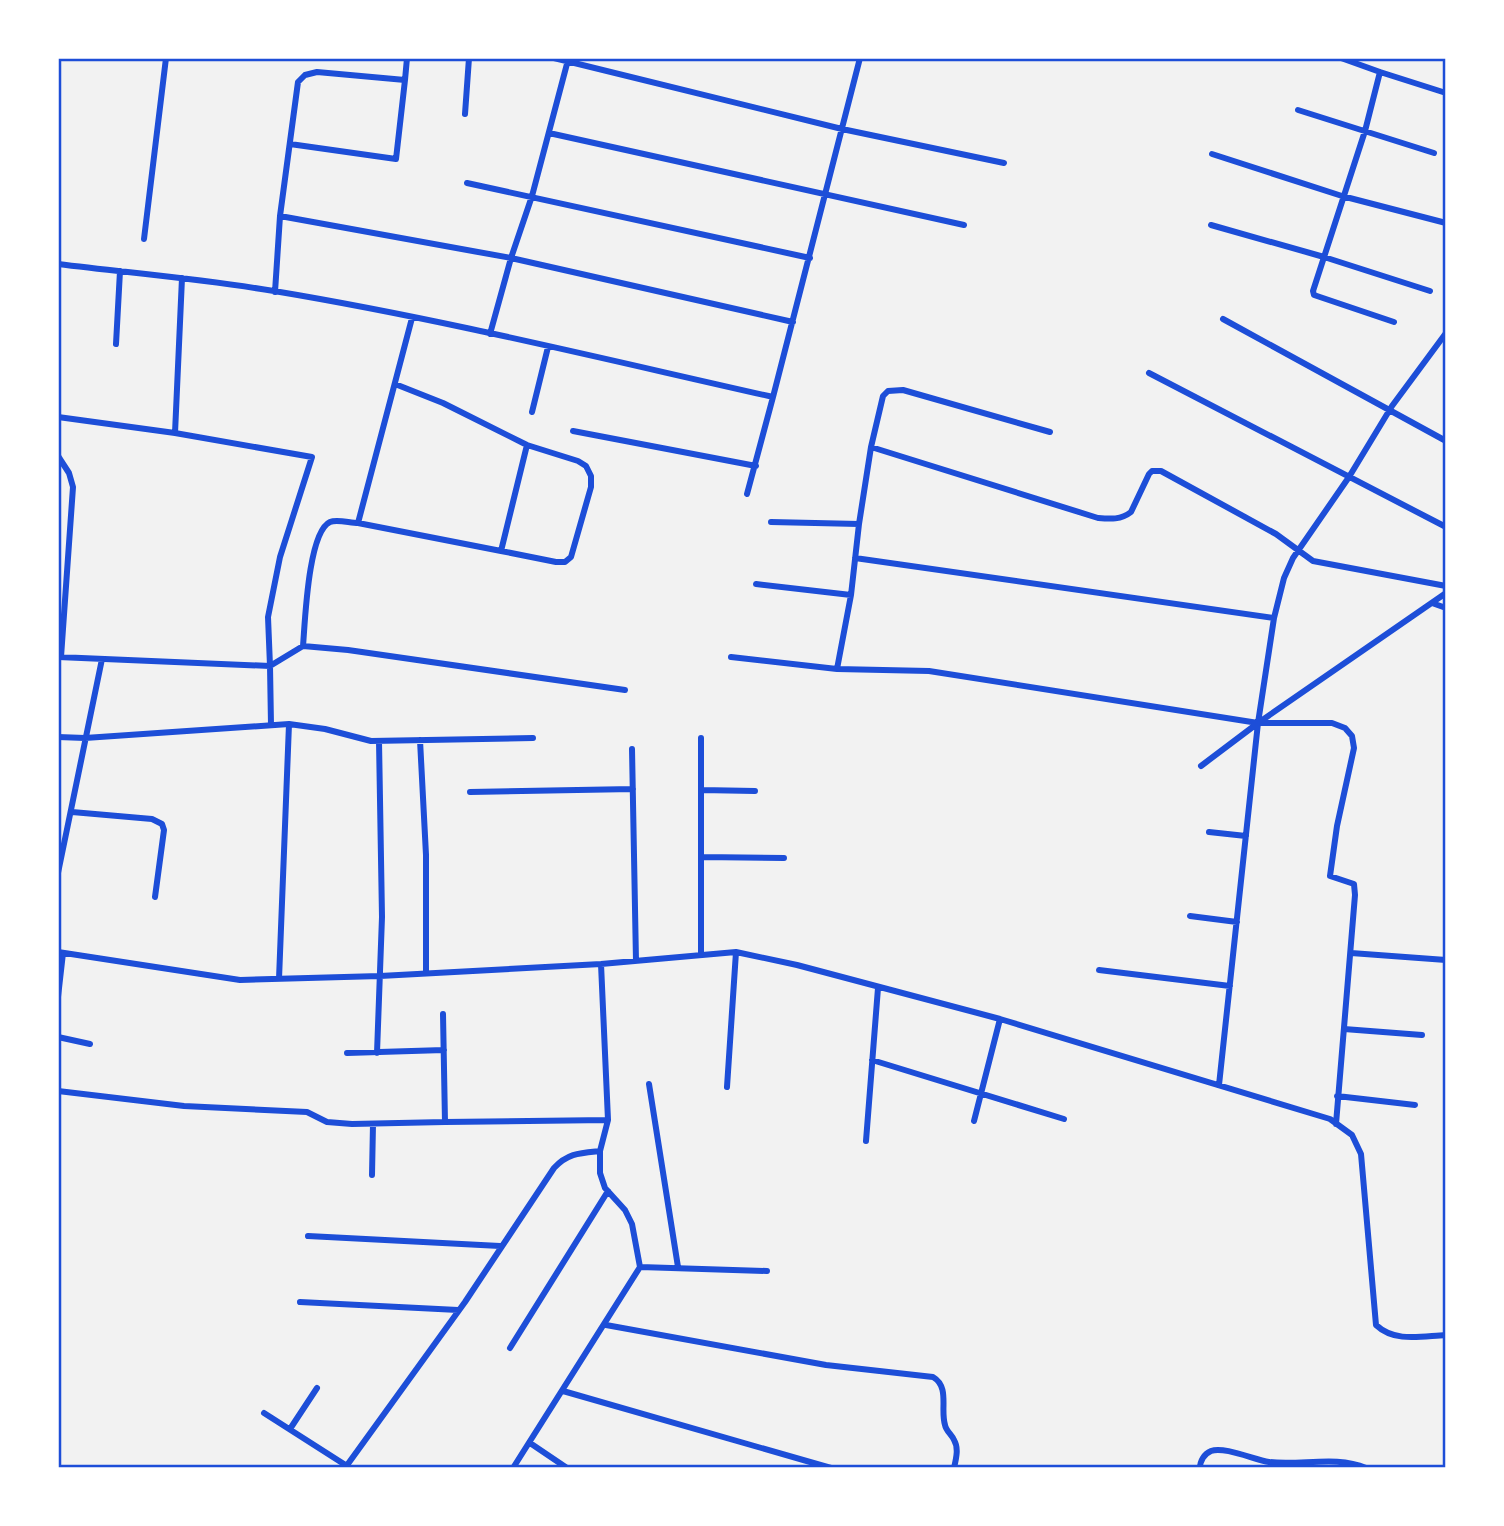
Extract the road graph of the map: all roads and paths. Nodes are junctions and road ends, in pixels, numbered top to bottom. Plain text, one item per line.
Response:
1 (166, 58) edge
2 (407, 58) edge
3 (470, 58) edge
4 (554, 58) edge
5 (860, 58) edge
6 (1341, 58) edge
7 (568, 60) junction
8 (1380, 72) junction
9 (405, 80) junction
10 (1446, 93) edge
11 (1298, 110) dead end
12 (465, 114) dead end
13 (842, 129) junction
14 (1365, 131) junction
15 (550, 133) junction
16 (290, 144) junction
17 (1434, 153) dead end
18 (1212, 154) dead end
19 (1004, 163) dead end
20 (467, 183) dead end
21 (1342, 195) junction
22 (825, 196) junction
23 (532, 197) junction
24 (280, 216) junction
25 (1446, 223) edge
26 (964, 225) dead end
27 (1212, 225) dead end
28 (144, 239) dead end
29 (1324, 257) junction
30 (511, 258) junction
31 (810, 258) junction
32 (58, 264) edge
33 (120, 271) junction
34 (182, 278) junction
35 (1430, 291) dead end
36 (275, 292) junction
37 (412, 318) junction
38 (1223, 319) dead end
39 (793, 322) junction
40 (1394, 322) dead end
41 (1446, 333) edge
42 (490, 334) junction
43 (116, 344) dead end
44 (548, 347) junction
45 (1149, 373) dead end
46 (395, 384) junction
47 (774, 397) junction
48 (1389, 411) junction
49 (532, 412) dead end
50 (58, 416) edge
51 (573, 431) dead end
52 (1050, 432) dead end
53 (175, 433) junction
54 (1446, 441) edge
55 (527, 445) junction
56 (871, 447) junction
57 (58, 456) edge
58 (756, 466) junction
59 (1349, 477) junction
60 (747, 494) dead end
61 (771, 522) dead end
62 (358, 523) junction
63 (859, 524) junction
64 (1446, 527) edge
65 (501, 551) junction
66 (1298, 551) junction
67 (855, 558) junction
68 (756, 583) dead end
69 (1446, 586) edge
70 (1446, 593) edge
71 (851, 595) junction
72 (1432, 603) junction
73 (1446, 608) edge
74 (1274, 618) junction
75 (303, 646) junction
76 (60, 657) edge
77 (731, 657) dead end
78 (102, 659) junction
79 (270, 666) junction
80 (837, 669) junction
81 (625, 690) dead end
82 (1258, 723) junction
83 (289, 724) junction
84 (271, 725) junction
85 (58, 737) edge
86 (85, 738) junction
87 (533, 738) dead end
88 (701, 738) dead end
89 (420, 740) junction
90 (379, 741) junction
91 (632, 749) dead end
92 (1201, 766) dead end
93 (633, 789) junction
94 (701, 790) junction
95 (755, 791) dead end
96 (470, 792) dead end
97 (72, 812) junction
98 (1209, 832) dead end
99 (1246, 836) junction
100 (701, 857) junction
101 (784, 858) dead end
102 (58, 873) edge
103 (155, 897) dead end
104 (1190, 916) dead end
105 (1237, 922) junction
106 (736, 952) junction
107 (60, 953) edge
108 (1351, 953) junction
109 (701, 955) junction
110 (1446, 960) edge
111 (636, 961) junction
112 (601, 964) junction
113 (1099, 970) dead end
114 (426, 974) junction
115 (380, 976) junction
116 (279, 979) junction
117 (1230, 986) junction
118 (878, 988) junction
119 (58, 997) edge
120 (443, 1014) dead end
121 (1000, 1019) junction
122 (1344, 1029) junction
123 (1422, 1035) dead end
124 (58, 1037) edge
125 (90, 1044) dead end
126 (444, 1050) junction
127 (347, 1053) dead end
128 (377, 1053) junction
129 (872, 1060) junction
130 (649, 1084) dead end
131 (1219, 1085) junction
132 (727, 1087) dead end
133 (58, 1091) edge
134 (982, 1094) junction
135 (1337, 1096) junction
136 (1415, 1105) dead end
137 (1064, 1119) dead end
138 (608, 1120) junction
139 (974, 1121) dead end
140 (445, 1122) junction
141 (373, 1124) junction
142 (1336, 1124) junction
143 (866, 1141) dead end
144 (600, 1151) junction
145 (372, 1175) dead end
146 (608, 1191) junction
147 (308, 1236) dead end
148 (500, 1246) junction
149 (640, 1267) junction
150 (678, 1267) junction
151 (767, 1271) dead end
152 (300, 1302) dead end
153 (458, 1310) junction
154 (606, 1325) junction
155 (1446, 1335) edge
156 (510, 1348) dead end
157 (317, 1388) dead end
158 (563, 1391) junction
159 (264, 1413) dead end
160 (290, 1429) junction
161 (530, 1443) junction
162 (346, 1467) edge
163 (513, 1468) edge
164 (567, 1468) edge
165 (831, 1468) edge
166 (954, 1468) edge
167 (1200, 1468) edge
168 (1366, 1468) edge

1 - 28 street
2 - 9 street
3 - 12 street
4 - 7 street
5 - 13 street
6 - 8 street
7 - 13 street
7 - 15 street
8 - 10 street
8 - 14 street
9 - 16 street
9 - 16 street
11 - 14 street
13 - 19 street
13 - 22 street
14 - 17 street
14 - 21 street
15 - 22 street
15 - 23 street
16 - 24 street
18 - 21 street
20 - 23 street
21 - 25 street
21 - 29 street
22 - 26 street
22 - 31 street
23 - 30 street
23 - 31 street
24 - 30 street
24 - 36 street
27 - 29 street
29 - 35 street
29 - 40 street
30 - 39 street
30 - 42 street
31 - 39 street
32 - 33 street
33 - 34 street
33 - 43 street
34 - 36 street
34 - 53 street
36 - 37 street
37 - 42 street
37 - 46 street
38 - 48 street
39 - 47 street
41 - 48 street
42 - 44 street
44 - 47 street
44 - 49 street
45 - 59 street
46 - 55 street
46 - 62 street
47 - 58 street
48 - 54 street
48 - 59 street
50 - 53 street
51 - 58 street
52 - 56 street
53 - 79 street
55 - 65 street
55 - 65 street
56 - 63 street
56 - 66 street
57 - 76 street
58 - 60 street
59 - 64 street
59 - 66 street
61 - 63 street
62 - 65 street
62 - 75 street
63 - 67 street
66 - 69 street
66 - 74 street
67 - 71 street
67 - 74 street
68 - 71 street
70 - 72 street
71 - 80 street
72 - 73 street
72 - 82 street
74 - 82 street
75 - 79 street
75 - 81 street
76 - 78 street
77 - 80 street
78 - 79 street
78 - 86 street
79 - 84 street
80 - 82 street
82 - 92 street
82 - 99 street
82 - 108 street
83 - 84 street
83 - 90 street
83 - 116 street
84 - 86 street
85 - 86 street
86 - 97 street
87 - 89 street
88 - 94 street
89 - 90 street
89 - 114 street
90 - 115 street
91 - 93 street
93 - 96 street
93 - 111 street
94 - 95 street
94 - 100 street
97 - 102 street
97 - 103 street
98 - 99 street
99 - 105 street
100 - 101 street
100 - 109 street
104 - 105 street
105 - 117 street
106 - 109 street
106 - 118 street
106 - 132 street
107 - 116 street
107 - 119 street
108 - 110 street
108 - 122 street
109 - 111 street
111 - 112 street
112 - 114 street
112 - 138 street
113 - 117 street
114 - 115 street
115 - 116 street
115 - 128 street
117 - 131 street
118 - 121 street
118 - 129 street
120 - 126 street
121 - 131 street
121 - 134 street
122 - 123 street
122 - 135 street
124 - 125 street
126 - 128 street
126 - 140 street
127 - 128 street
129 - 134 street
129 - 143 street
130 - 150 street
131 - 142 street
133 - 141 street
134 - 137 street
134 - 139 street
135 - 136 street
135 - 142 street
138 - 140 street
138 - 144 street
140 - 141 street
141 - 145 street
142 - 155 street
144 - 146 street
144 - 148 street
146 - 149 street
146 - 156 street
147 - 148 street
148 - 153 street
149 - 150 street
149 - 154 street
150 - 151 street
152 - 153 street
153 - 162 street
154 - 158 street
154 - 166 street
157 - 160 street
158 - 161 street
158 - 165 street
159 - 160 street
160 - 162 street
161 - 163 street
161 - 164 street
167 - 168 street

